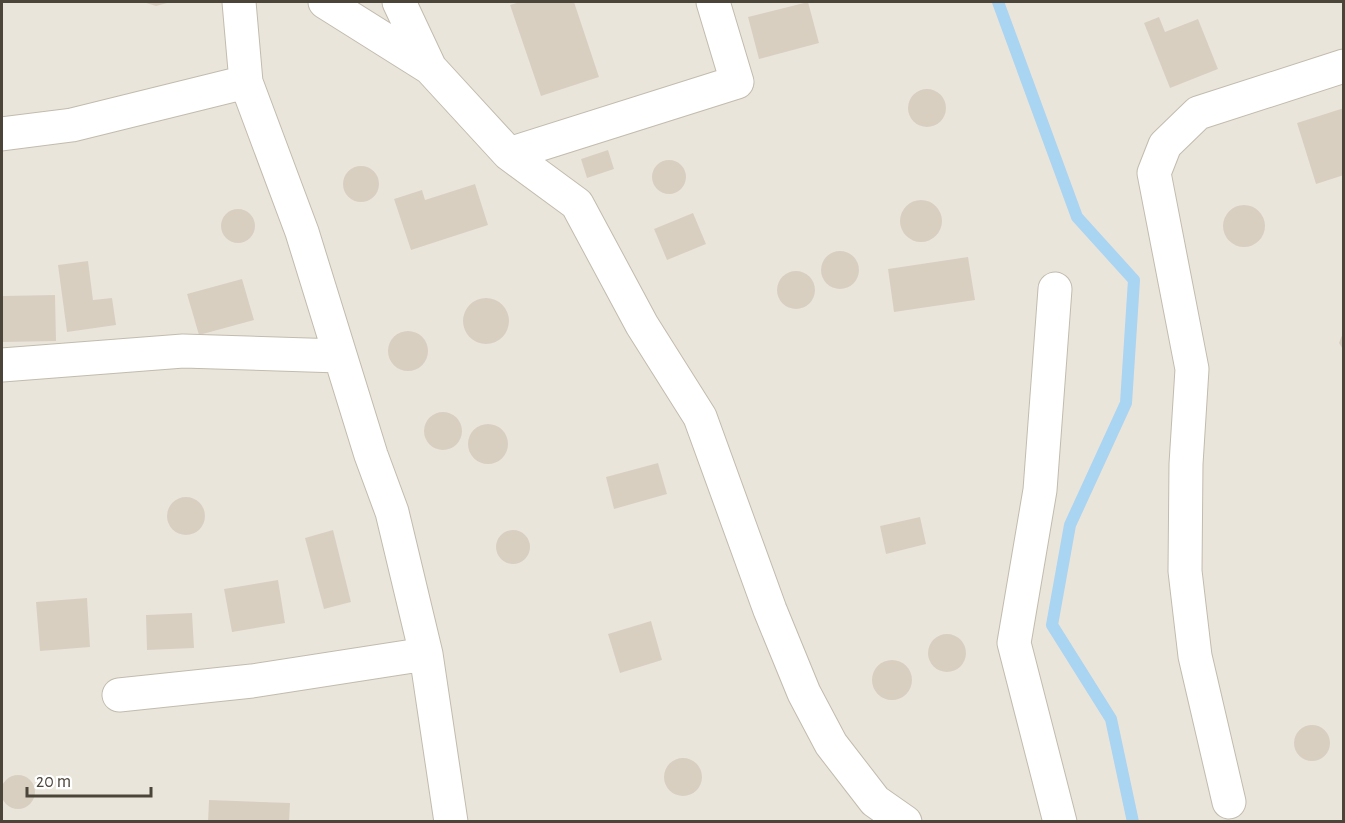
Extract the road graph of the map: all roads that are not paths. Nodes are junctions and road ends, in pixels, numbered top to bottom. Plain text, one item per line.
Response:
1 (239, 2) edge
2 (325, 2) edge
3 (399, 2) edge
4 (713, 2) edge
5 (1344, 66) edge
6 (429, 68) junction
7 (246, 82) junction
8 (2, 134) edge
9 (509, 154) junction
10 (1054, 289) dead end
11 (339, 356) junction
12 (2, 365) edge
13 (426, 654) junction
14 (118, 695) dead end
15 (1229, 802) dead end
16 (451, 822) edge
17 (905, 822) edge
18 (1060, 822) edge

1 - 7 street
2 - 6 street
3 - 6 street
4 - 9 street
5 - 15 street
6 - 9 street
7 - 8 street
7 - 11 street
9 - 17 street
10 - 18 street
11 - 12 street
11 - 13 street
13 - 14 street
13 - 16 street

